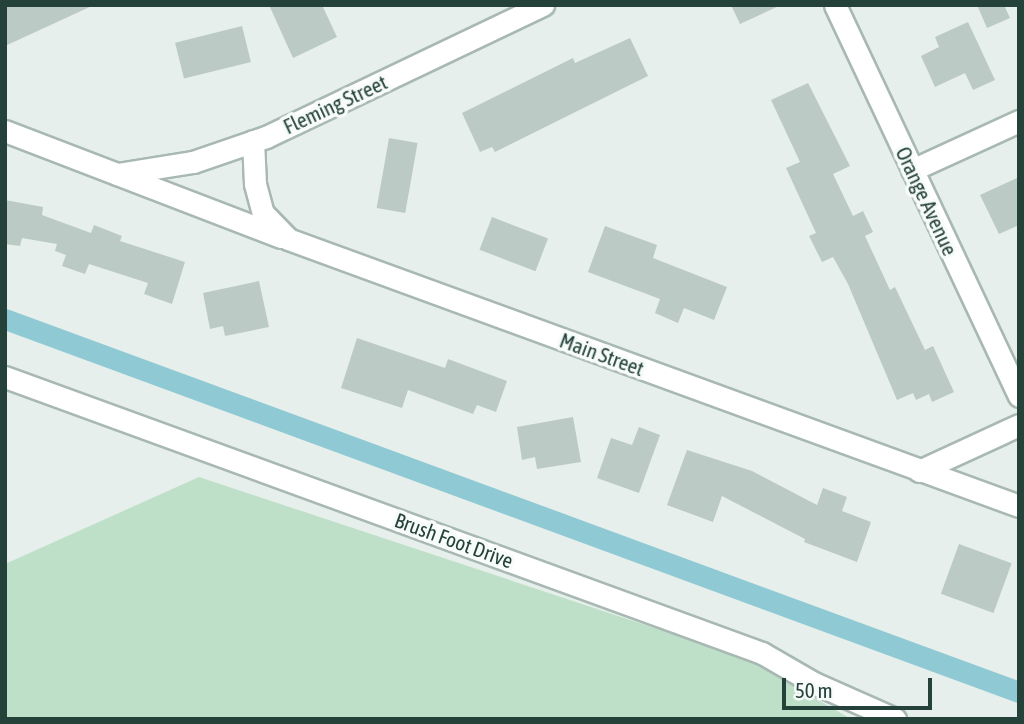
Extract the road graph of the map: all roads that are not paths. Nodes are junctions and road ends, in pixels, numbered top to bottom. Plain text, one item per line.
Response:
1 (835, 5) edge
2 (534, 7) edge
3 (1019, 121) edge
4 (5, 131) edge
5 (253, 141) junction
6 (912, 170) junction
7 (117, 174) junction
8 (288, 239) junction
9 (5, 377) edge
10 (1019, 396) edge
11 (1019, 425) edge
12 (919, 471) junction
13 (1019, 506) edge
14 (864, 713) edge
15 (895, 719) edge

1 - 6 street, Orange Avenue
2 - 5 street, Fleming Street
3 - 6 street
4 - 7 street
5 - 7 street, Fleming Street
5 - 8 street, Main Street
6 - 10 street, Orange Avenue
7 - 8 street
8 - 12 street, Main Street
9 - 14 street, Brush Foot Drive
11 - 12 street
12 - 13 street, Main Street
14 - 15 street, Brush Foot Drive

